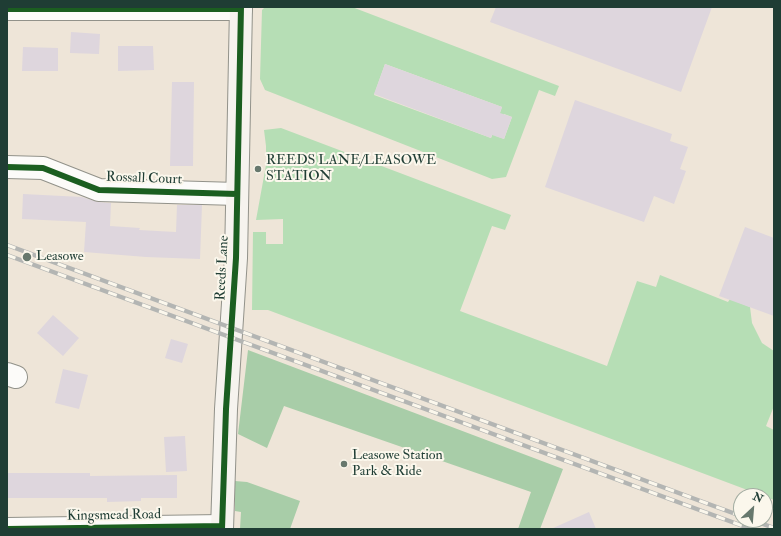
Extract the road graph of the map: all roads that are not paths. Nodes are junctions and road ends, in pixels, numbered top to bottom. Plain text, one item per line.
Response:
1 (241, 8) edge
2 (7, 9) edge
3 (7, 167) edge
4 (237, 194) junction
5 (222, 528) edge
6 (7, 529) edge

1 - 2 street
1 - 4 street, Reeds Lane
3 - 4 street, Rossall Court
4 - 5 street, Reeds Lane
5 - 6 street, Kingsmead Road

